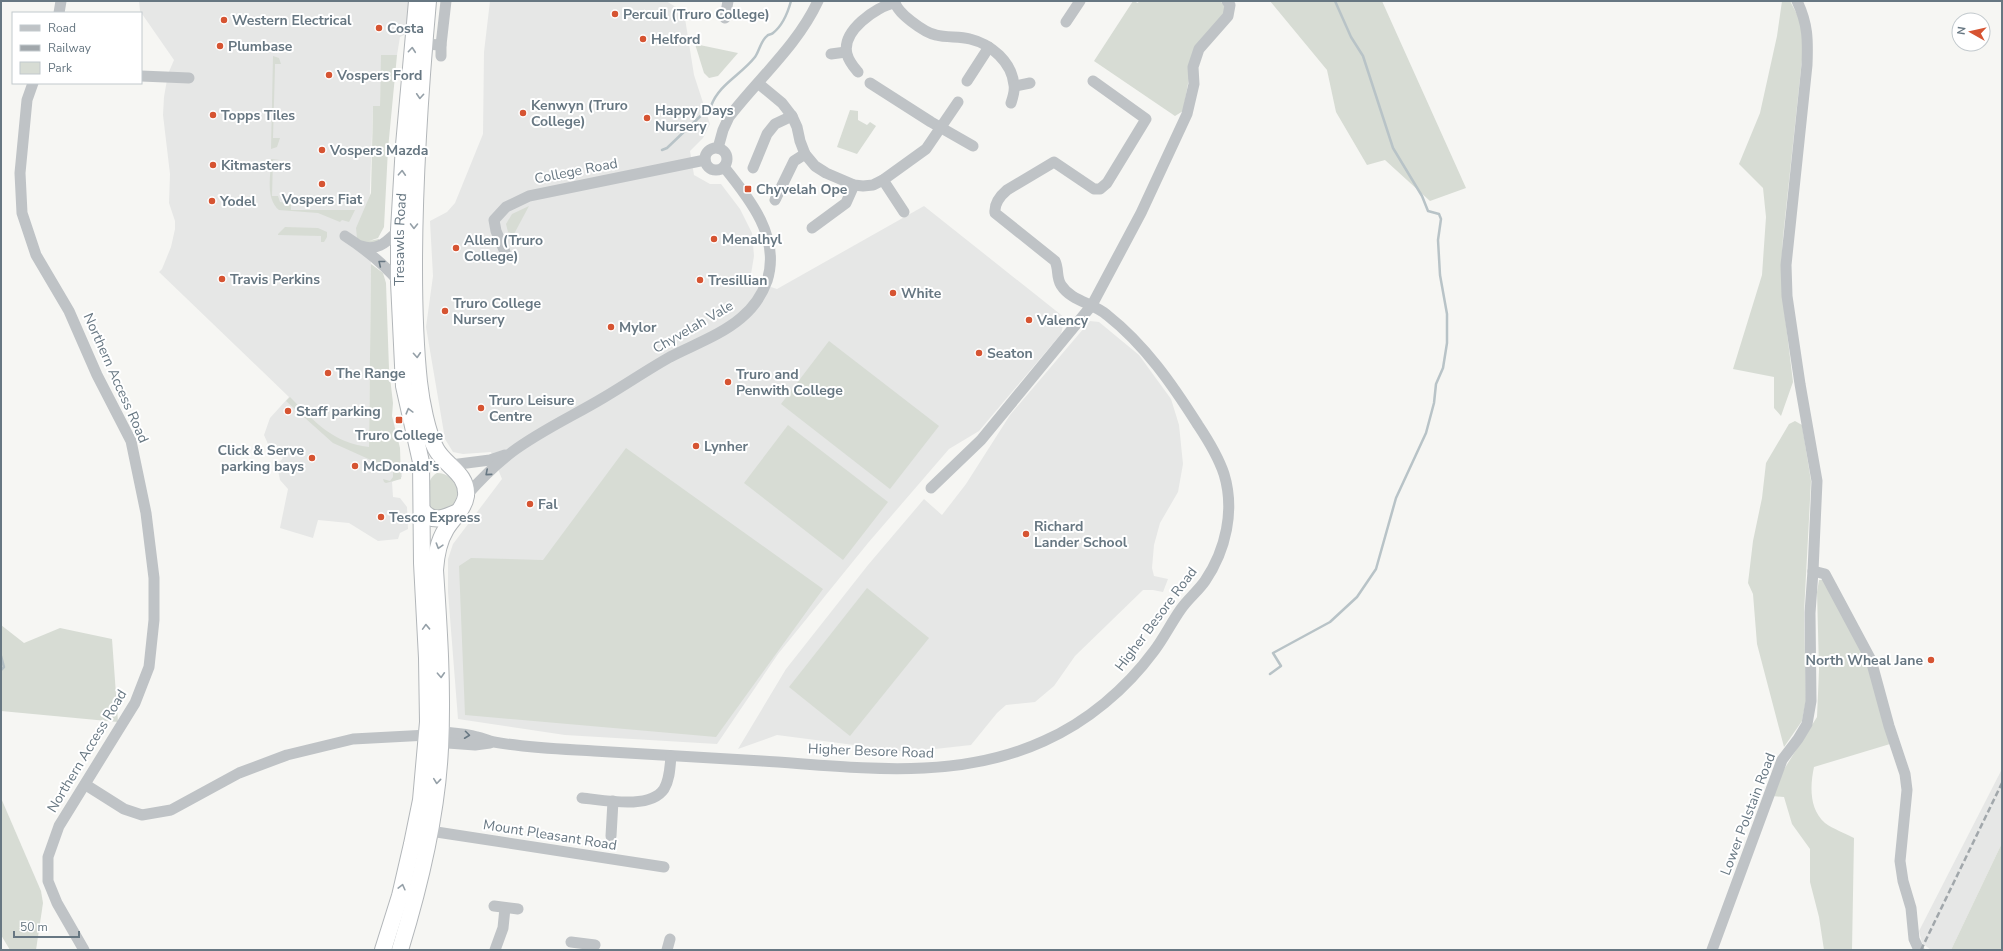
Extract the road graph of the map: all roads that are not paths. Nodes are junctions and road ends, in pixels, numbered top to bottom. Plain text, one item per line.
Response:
1 (61, 1) edge
2 (417, 1) edge
3 (428, 1) edge
4 (446, 1) edge
5 (728, 1) edge
6 (818, 1) edge
7 (1080, 1) edge
8 (1227, 1) edge
9 (1797, 1) edge
10 (894, 2) edge
11 (59, 12) edge
12 (725, 18) dead end
13 (1066, 22) dead end
14 (424, 44) junction
15 (989, 47) junction
16 (846, 52) junction
17 (831, 54) dead end
18 (858, 72) dead end
19 (142, 76) edge
20 (189, 78) dead end
21 (967, 81) dead end
22 (1093, 81) dead end
23 (1030, 83) dead end
24 (34, 84) edge
25 (758, 84) junction
26 (1015, 86) junction
27 (871, 88) dead end
28 (958, 102) dead end
29 (1011, 103) dead end
30 (792, 116) junction
31 (942, 128) junction
32 (973, 146) dead end
33 (718, 148) junction
34 (805, 154) junction
35 (705, 160) junction
36 (724, 168) junction
37 (753, 168) dead end
38 (883, 180) junction
39 (854, 184) junction
40 (775, 200) dead end
41 (904, 212) dead end
42 (812, 228) dead end
43 (399, 230) junction
44 (345, 236) dead end
45 (360, 246) junction
46 (505, 252) dead end
47 (399, 282) junction
48 (1092, 305) junction
49 (512, 452) junction
50 (450, 465) junction
51 (422, 476) junction
52 (931, 488) dead end
53 (466, 496) junction
54 (422, 510) junction
55 (458, 512) junction
56 (1814, 571) junction
57 (433, 736) junction
58 (671, 756) junction
59 (86, 784) junction
60 (582, 798) dead end
61 (613, 801) junction
62 (430, 831) junction
63 (611, 836) dead end
64 (664, 867) dead end
65 (413, 906) junction
66 (494, 906) dead end
67 (505, 908) junction
68 (518, 909) dead end
69 (670, 939) dead end
70 (571, 942) dead end
71 (595, 945) dead end
72 (583, 947) edge
73 (84, 950) edge
74 (382, 950) edge
75 (400, 950) edge
76 (407, 950) edge
77 (495, 950) edge
78 (667, 950) edge
79 (1712, 950) edge
80 (1919, 950) edge

1 - 11 street
43 -> 2 highway, Tresawls Road
3 - 14 highway, Tresawls Road
4 - 14 street
5 - 12 street
6 - 25 street
7 - 13 street
8 - 48 street
9 - 56 street, Lower Polstain Road
10 - 15 street
10 - 16 street
14 -> 50 highway, Tresawls Road
15 - 21 street
15 - 26 street
16 - 17 street
16 - 18 street
19 - 20 street
22 - 48 street, Higher Besore Road
23 - 26 street
24 - 59 street, Northern Access Road
25 - 30 street
25 - 33 street
26 - 29 street
27 - 31 street
28 - 31 street
30 - 34 street
30 - 37 street
31 - 32 street
31 - 38 street
33 - 35 street
33 - 36 street
34 - 39 street
34 - 40 street
35 - 36 street
35 - 46 street, College Road
36 - 49 street, Chyvelah Vale
38 - 39 street
38 - 41 street
39 - 42 street
43 - 45 street
43 - 47 highway, Tresawls Road
44 - 45 street
47 -> 45 street
51 -> 47 highway, Tresawls Road
48 - 52 street
48 - 58 street, Higher Besore Road
49 - 50 street, Chyvelah Vale
49 -> 53 street, Chyvelah Vale
50 - 51 highway
50 - 53 highway
51 - 54 highway
53 - 55 highway
54 - 55 highway
57 -> 54 highway
55 -> 57 highway
56 - 79 street, Lower Polstain Road
56 - 80 street
57 - 58 street, Higher Besore Road
57 - 59 street, Higher Besore Road
57 -> 62 highway
74 -> 57 highway
58 - 61 street
59 - 73 street, Northern Access Road
60 - 61 street
61 - 63 street
62 - 64 street, Mount Pleasant Road
62 - 65 highway
65 - 75 highway
65 - 76 highway
66 - 67 street
67 - 68 street
67 - 77 street
69 - 78 street
70 - 72 street
71 - 72 street

